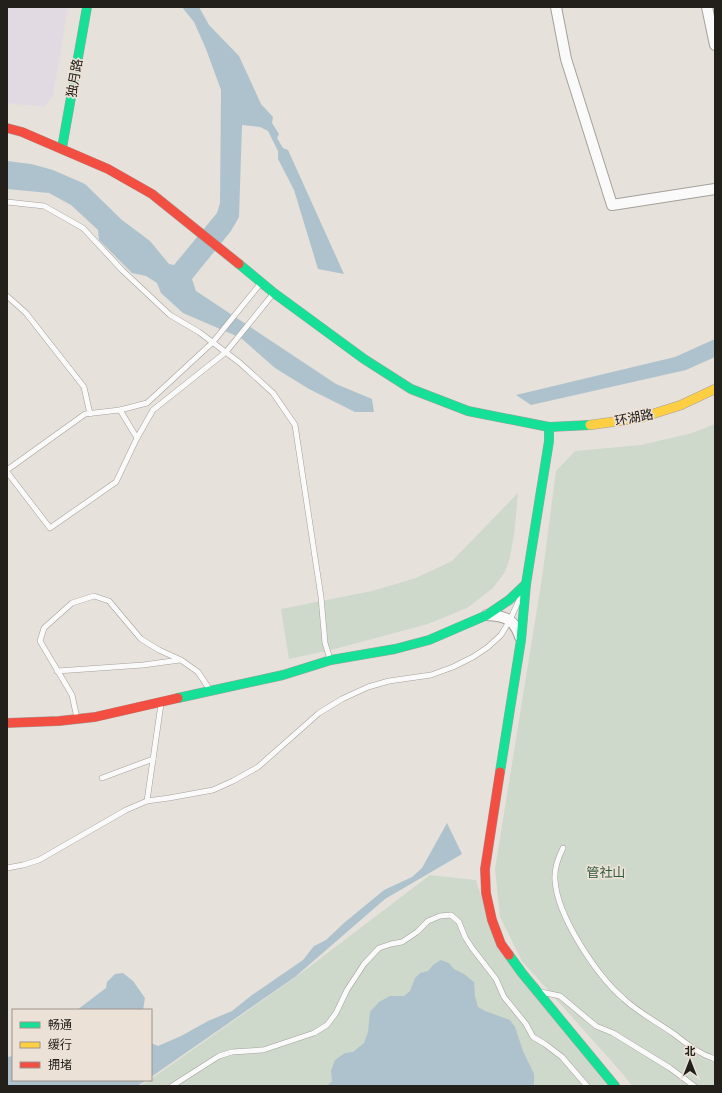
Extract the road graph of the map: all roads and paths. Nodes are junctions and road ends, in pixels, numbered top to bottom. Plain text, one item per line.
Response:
1 (87, 7) edge
2 (556, 7) edge
3 (707, 7) edge
4 (715, 45) edge
5 (7, 128) edge
6 (62, 148) junction
7 (715, 189) edge
8 (7, 202) edge
9 (261, 283) junction
10 (274, 293) junction
11 (7, 296) edge
12 (213, 342) junction
13 (226, 352) junction
14 (715, 389) edge
15 (147, 403) junction
16 (120, 410) junction
17 (153, 410) junction
18 (90, 414) junction
19 (549, 427) junction
20 (137, 438) junction
21 (7, 471) edge
22 (526, 584) junction
23 (487, 614) junction
24 (510, 620) junction
25 (521, 640) junction
26 (181, 660) junction
27 (330, 660) junction
28 (57, 671) junction
29 (211, 691) junction
30 (161, 703) junction
31 (77, 719) junction
32 (7, 723) edge
33 (153, 759) junction
34 (102, 778) dead end
35 (147, 801) junction
36 (563, 848) dead end
37 (7, 868) edge
38 (536, 991) junction
39 (715, 1060) edge
40 (172, 1086) edge
41 (587, 1086) edge
42 (615, 1086) edge
43 (694, 1086) edge

1 - 6 street, 独月路
2 - 7 street
3 - 4 street
5 - 6 street, 环湖路
6 - 9 street, 环湖路
8 - 12 lane
9 - 10 street, 环湖路
9 - 12 lane
10 - 13 lane
10 - 19 street, 环湖路
11 - 18 lane
12 - 13 lane
12 - 15 lane
13 - 17 lane
13 - 27 lane
14 - 19 street, 环湖路
15 - 16 lane
15 - 17 lane
16 - 18 lane
16 - 20 lane
17 - 20 lane
18 - 21 lane
19 - 22 street
20 - 21 lane
22 - 23 street
22 - 24 lane
22 - 25 street
23 - 24 street
23 - 27 street
24 - 25 street
24 - 35 lane
25 - 38 street
26 - 28 lane
26 - 28 lane
26 - 29 lane
27 - 29 street
28 - 31 lane
29 - 30 street
30 - 31 street
30 - 33 lane
31 - 32 street
33 - 34 lane
33 - 35 lane
35 - 37 lane
36 - 39 lane
38 - 42 street
38 - 43 lane
40 - 41 lane

